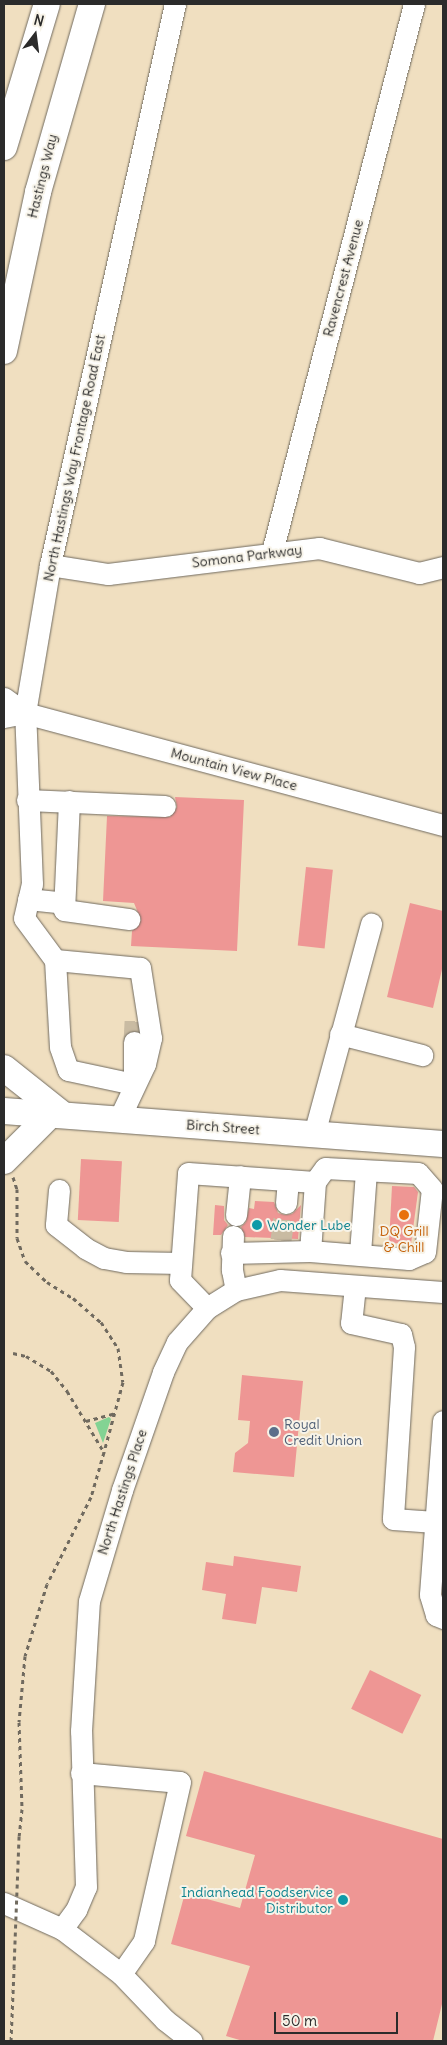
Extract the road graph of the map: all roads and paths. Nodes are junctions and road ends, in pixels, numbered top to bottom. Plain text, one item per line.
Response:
1 (47, 4) edge
2 (92, 4) edge
3 (175, 4) edge
4 (414, 4) edge
5 (4, 146) edge
6 (4, 350) edge
7 (272, 552) junction
8 (50, 565) junction
9 (443, 567) edge
10 (4, 698) edge
11 (25, 713) junction
12 (4, 716) edge
13 (27, 800) junction
14 (69, 801) junction
15 (165, 806) dead end
16 (443, 825) edge
17 (64, 903) junction
18 (26, 909) junction
19 (129, 919) dead end
20 (371, 924) dead end
21 (55, 960) junction
22 (142, 988) junction
23 (135, 1020) tunnel mouth
24 (340, 1034) junction
25 (134, 1042) tunnel mouth
26 (422, 1055) dead end
27 (4, 1068) edge
28 (134, 1084) junction
29 (4, 1111) edge
30 (57, 1115) junction
31 (119, 1120) junction
32 (314, 1134) junction
33 (443, 1144) edge
34 (6, 1167) edge
35 (366, 1171) junction
36 (240, 1176) junction
37 (288, 1180) junction
38 (315, 1182) junction
39 (59, 1190) dead end
40 (286, 1203) tunnel mouth
41 (236, 1215) dead end
42 (281, 1246) junction
43 (310, 1251) junction
44 (351, 1253) junction
45 (181, 1263) junction
46 (280, 1280) junction
47 (347, 1286) junction
48 (236, 1290) junction
49 (443, 1292) edge
50 (207, 1308) junction
51 (13, 1353) dead end
52 (115, 1413) junction
53 (86, 1421) junction
54 (443, 1421) edge
55 (104, 1452) junction
56 (435, 1522) junction
57 (440, 1616) edge
58 (81, 1774) junction
59 (5, 1913) edge
60 (62, 1929) junction
61 (22, 1931) dead end
62 (121, 1974) junction
63 (12, 2041) edge
64 (192, 2041) edge

1 - 5 main road
2 - 6 main road, Hastings Way
3 - 8 street, North Hastings Way Frontage Road East
4 - 7 street, Ravencrest Avenue
7 - 8 street, Somona Parkway
7 - 9 street, Somona Parkway
8 - 11 street, North Hastings Way Frontage Road East
10 - 11 street, Mountain View Place
11 - 12 street, Mountain View Place
11 - 13 street, North Hastings Way Frontage Road East
11 - 16 street, Mountain View Place
13 - 14 street
13 - 18 street, North Hastings Way Frontage Road East
14 - 15 street
14 - 17 street
17 - 18 street
17 - 19 street
18 - 21 street
20 - 24 street
21 - 22 street
21 - 28 street
22 - 23 street
22 - 28 street
24 - 26 street
24 - 32 street
25 - 28 street
27 - 30 main road
28 - 31 street
29 - 30 main road, Birch Street
30 - 31 main road, Birch Street
30 - 34 main road
31 - 32 main road, Birch Street
32 - 33 main road, Birch Street
34 - 52 path
35 - 38 street
35 - 44 street
35 - 44 street
36 - 37 street
36 - 41 street
36 - 45 street
37 - 38 street
37 - 40 street
38 - 43 street
39 - 45 street
42 - 43 street
42 - 46 street
42 - 48 street
43 - 44 street
44 - 47 street
45 - 50 street
46 - 47 street, North Hastings Place
46 - 48 street, North Hastings Place
47 - 49 street, North Hastings Place
47 - 56 street
48 - 50 street, North Hastings Place
50 - 58 street, North Hastings Place
51 - 53 path
52 - 53 path
52 - 55 path
53 - 55 path
54 - 56 street
55 - 63 path, bridge
56 - 57 street
58 - 60 street, North Hastings Place
58 - 62 street
59 - 60 street
59 - 61 path
60 - 62 street
62 - 64 street

